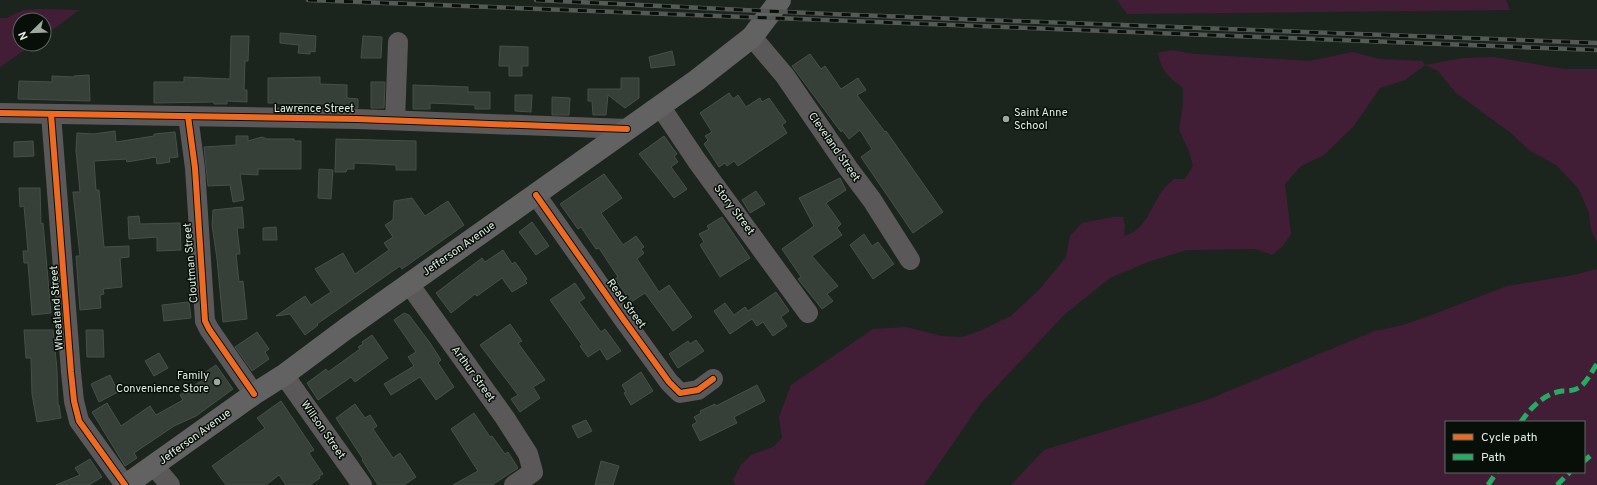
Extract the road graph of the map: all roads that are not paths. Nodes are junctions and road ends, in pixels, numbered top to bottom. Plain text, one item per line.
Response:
1 (780, 0) edge
2 (755, 33) junction
3 (398, 42) dead end
4 (660, 106) junction
5 (0, 114) edge
6 (51, 114) junction
7 (188, 116) junction
8 (395, 120) junction
9 (628, 129) junction
10 (536, 195) junction
11 (910, 260) dead end
12 (410, 284) junction
13 (808, 313) dead end
14 (284, 375) junction
15 (713, 379) dead end
16 (254, 394) junction
17 (154, 466) junction
18 (126, 485) edge
19 (170, 485) edge
20 (362, 485) edge
21 (514, 485) edge

1 - 2 main road, Jefferson Avenue
2 - 4 main road, Jefferson Avenue
2 - 11 street, Cleveland Street
3 - 8 street
4 - 9 main road, Jefferson Avenue
4 - 13 street, Story Street
5 - 6 street, Lawrence Street
6 - 7 street, Lawrence Street
6 - 18 street, Wheatland Street
7 - 8 street, Lawrence Street
7 - 16 street, Cloutman Street
8 - 9 street, Lawrence Street
9 - 10 main road, Jefferson Avenue
10 - 12 main road, Jefferson Avenue
10 - 15 street, Read Street
12 - 14 main road, Jefferson Avenue
12 - 21 street, Arthur Street
14 - 16 main road, Jefferson Avenue
14 - 20 street, Willson Street
16 - 17 main road, Jefferson Avenue
17 - 18 main road, Jefferson Avenue
17 - 19 street

